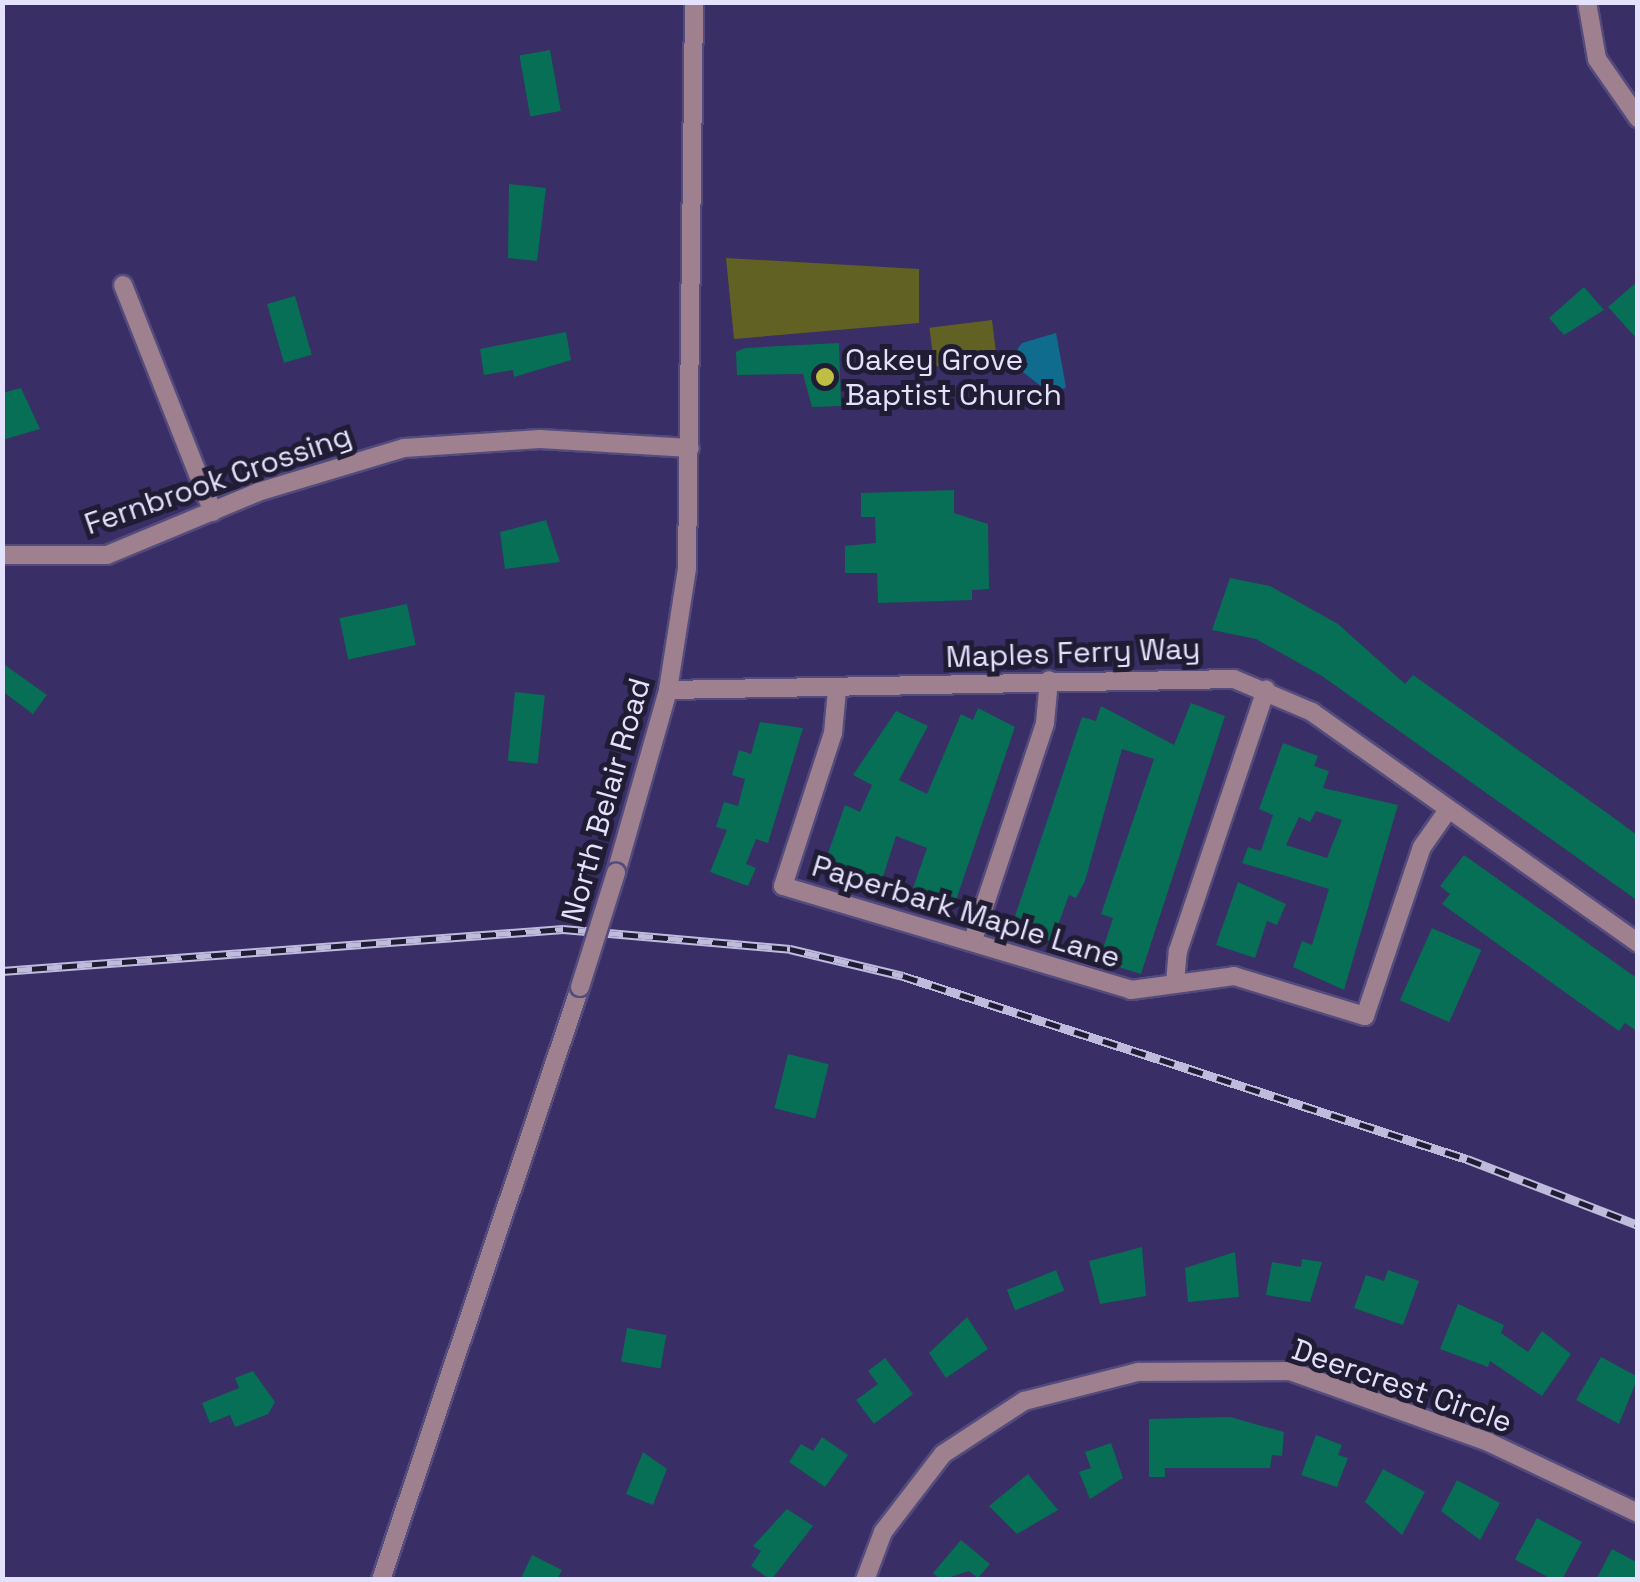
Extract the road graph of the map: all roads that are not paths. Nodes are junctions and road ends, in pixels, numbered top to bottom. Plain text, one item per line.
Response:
1 (694, 2) edge
2 (1587, 2) edge
3 (1638, 118) edge
4 (123, 284) dead end
5 (690, 448) junction
6 (213, 512) junction
7 (2, 555) edge
8 (1049, 680) junction
9 (1266, 689) junction
10 (668, 690) junction
11 (837, 690) junction
12 (1448, 810) junction
13 (974, 937) junction
14 (1638, 943) edge
15 (1175, 983) junction
16 (1638, 1513) edge
17 (381, 1580) edge
18 (866, 1580) edge

1 - 5 street, North Belair Road
2 - 3 street
4 - 6 street
5 - 6 street, Fernbrook Crossing
5 - 10 street, North Belair Road
6 - 7 street, Fernbrook Crossing
8 - 9 street, Maples Ferry Way
8 - 11 street, Maples Ferry Way
8 - 13 street
9 - 12 street, Maples Ferry Way
9 - 15 street
10 - 11 street, Maples Ferry Way
10 - 17 street, North Belair Road, bridge
11 - 13 street, Paperbark Maple Lane
12 - 14 street, Maples Ferry Way
12 - 15 street, Paperbark Maple Lane
13 - 15 street, Paperbark Maple Lane
16 - 18 street, Deercrest Circle

